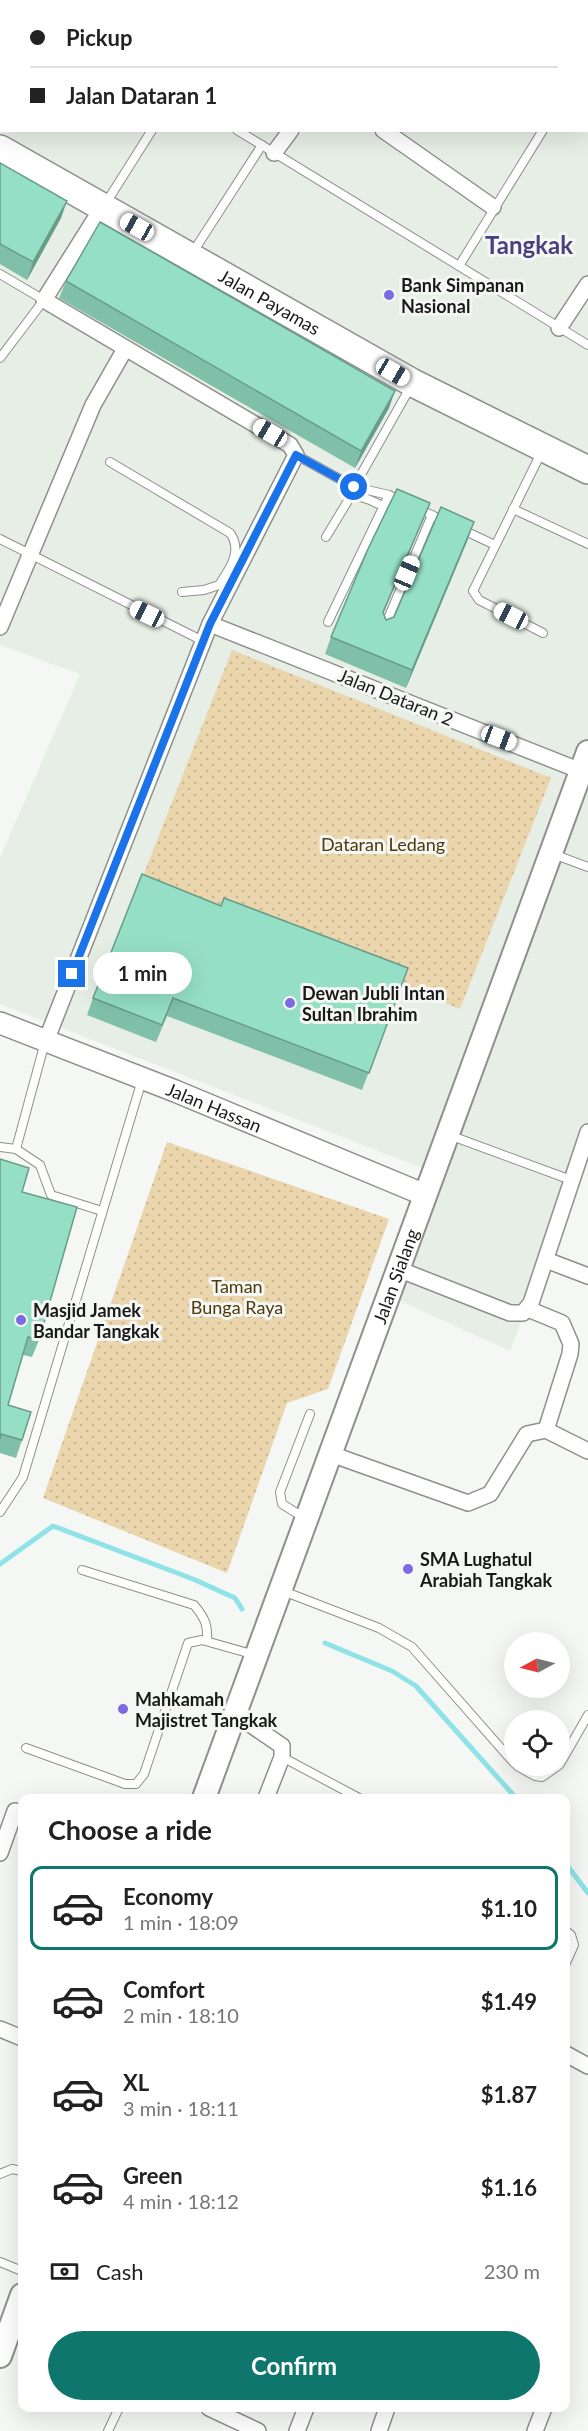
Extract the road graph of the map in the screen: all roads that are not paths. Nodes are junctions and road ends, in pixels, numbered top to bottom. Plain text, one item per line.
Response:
1 (151, 132) edge
2 (240, 132) edge
3 (289, 132) edge
4 (385, 132) edge
5 (533, 132) edge
6 (542, 132) edge
7 (538, 139) junction
8 (0, 148) edge
9 (268, 149) junction
10 (493, 207) junction
11 (102, 208) junction
12 (190, 256) junction
13 (459, 266) junction
14 (0, 274) edge
15 (588, 284) edge
16 (44, 300) junction
17 (559, 328) junction
18 (588, 345) edge
19 (125, 349) junction
20 (0, 358) edge
21 (413, 383) junction
22 (543, 449) junction
23 (296, 455) junction
24 (110, 462) dead end
25 (588, 470) edge
26 (588, 486) edge
27 (354, 487) junction
28 (389, 495) junction
29 (383, 506) junction
30 (513, 509) junction
31 (432, 515) junction
32 (327, 537) dead end
33 (0, 538) edge
34 (588, 544) edge
35 (495, 545) junction
36 (32, 553) junction
37 (182, 592) dead end
38 (328, 622) dead end
39 (210, 624) junction
40 (0, 627) edge
41 (382, 632) edge
42 (543, 633) dead end
43 (203, 641) junction
44 (585, 761) edge
45 (551, 853) junction
46 (588, 867) edge
47 (0, 1023) edge
48 (46, 1041) junction
49 (142, 1078) junction
50 (447, 1135) junction
51 (587, 1140) edge
52 (0, 1147) edge
53 (16, 1149) junction
54 (571, 1180) junction
55 (425, 1196) junction
56 (102, 1211) junction
57 (546, 1260) junction
58 (398, 1269) junction
59 (588, 1276) edge
60 (528, 1309) junction
61 (310, 1414) dead end
62 (546, 1430) junction
63 (588, 1451) edge
64 (331, 1454) junction
65 (0, 1512) edge
66 (307, 1518) junction
67 (82, 1570) dead end
68 (280, 1590) junction
69 (207, 1641) junction
70 (257, 1655) junction
71 (235, 1714) junction
72 (588, 1715) edge
73 (570, 1746) edge
74 (26, 1748) dead end
75 (504, 1750) edge
76 (282, 1757) junction
77 (205, 1794) edge
78 (268, 1794) edge
79 (351, 1794) edge
80 (12, 1811) edge
81 (0, 1853) edge
82 (570, 1934) edge
83 (570, 1954) edge
84 (0, 2029) edge
85 (18, 2036) edge
86 (570, 2056) edge
87 (588, 2066) edge
88 (18, 2170) edge
89 (0, 2174) edge
90 (0, 2262) edge
91 (18, 2269) edge
92 (18, 2314) edge
93 (1, 2353) edge
94 (117, 2412) edge
95 (221, 2412) edge
96 (304, 2412) edge
97 (385, 2412) edge
98 (542, 2412) edge
99 (108, 2431) edge
100 (258, 2431) edge
101 (297, 2431) edge
102 (378, 2431) edge
103 (535, 2431) edge

1 - 11 lane
2 - 9 lane
3 - 9 street
4 - 10 street
5 - 7 lane
6 - 7 lane
7 - 10 lane
8 - 11 highway, Jalan Payamas
9 - 12 lane
9 - 13 lane
10 - 13 lane
11 - 12 highway, Jalan Payamas
11 - 16 street
12 - 21 highway, Jalan Payamas
13 - 17 lane
14 - 16 lane
15 - 17 street
16 - 19 street
16 - 20 lane
17 - 18 lane
19 - 23 street
19 - 36 street
21 - 22 highway, Jalan Payamas
21 - 27 lane
22 - 25 highway, Jalan Payamas
22 - 26 highway, Jalan Payamas
22 - 30 lane
23 - 27 lane
23 - 39 street
24 - 37 lane
27 - 28 lane
28 - 29 lane
28 - 31 lane
29 - 32 lane
29 - 38 lane
30 - 34 lane
30 - 35 lane
31 - 35 lane
31 - 41 lane
33 - 36 lane
35 - 42 lane
36 - 40 street
36 - 43 lane
39 - 43 street
39 - 44 street, Jalan Dataran 2
43 - 48 street
44 - 45 main road, Jalan Sialang
45 - 46 lane
45 - 50 main road, Jalan Sialang
47 - 48 street, Jalan Hassan
48 - 49 street, Jalan Hassan
48 - 53 lane
49 - 55 street, Jalan Hassan
49 - 56 lane
50 - 54 lane
50 - 55 main road, Jalan Sialang
51 - 54 street
52 - 53 lane
53 - 56 lane
54 - 57 street
55 - 58 main road, Jalan Sialang
56 - 65 lane
57 - 59 street
57 - 60 street
58 - 60 street
58 - 64 main road, Jalan Sialang
60 - 62 street
61 - 66 lane
62 - 63 street
62 - 64 street
64 - 66 main road, Jalan Sialang
66 - 68 main road, Jalan Sialang
67 - 69 lane
68 - 70 main road, Jalan Sialang
68 - 75 lane
69 - 70 lane
69 - 74 lane
70 - 71 main road, Jalan Sialang
71 - 76 street
71 - 77 main road, Jalan Sialang
72 - 73 lane
76 - 78 street
76 - 79 lane
80 - 81 street
82 - 83 lane
84 - 85 street
86 - 87 street
88 - 89 lane
90 - 91 lane
92 - 93 main road
94 - 99 lane
95 - 100 street
96 - 101 street
97 - 102 street
98 - 103 street

